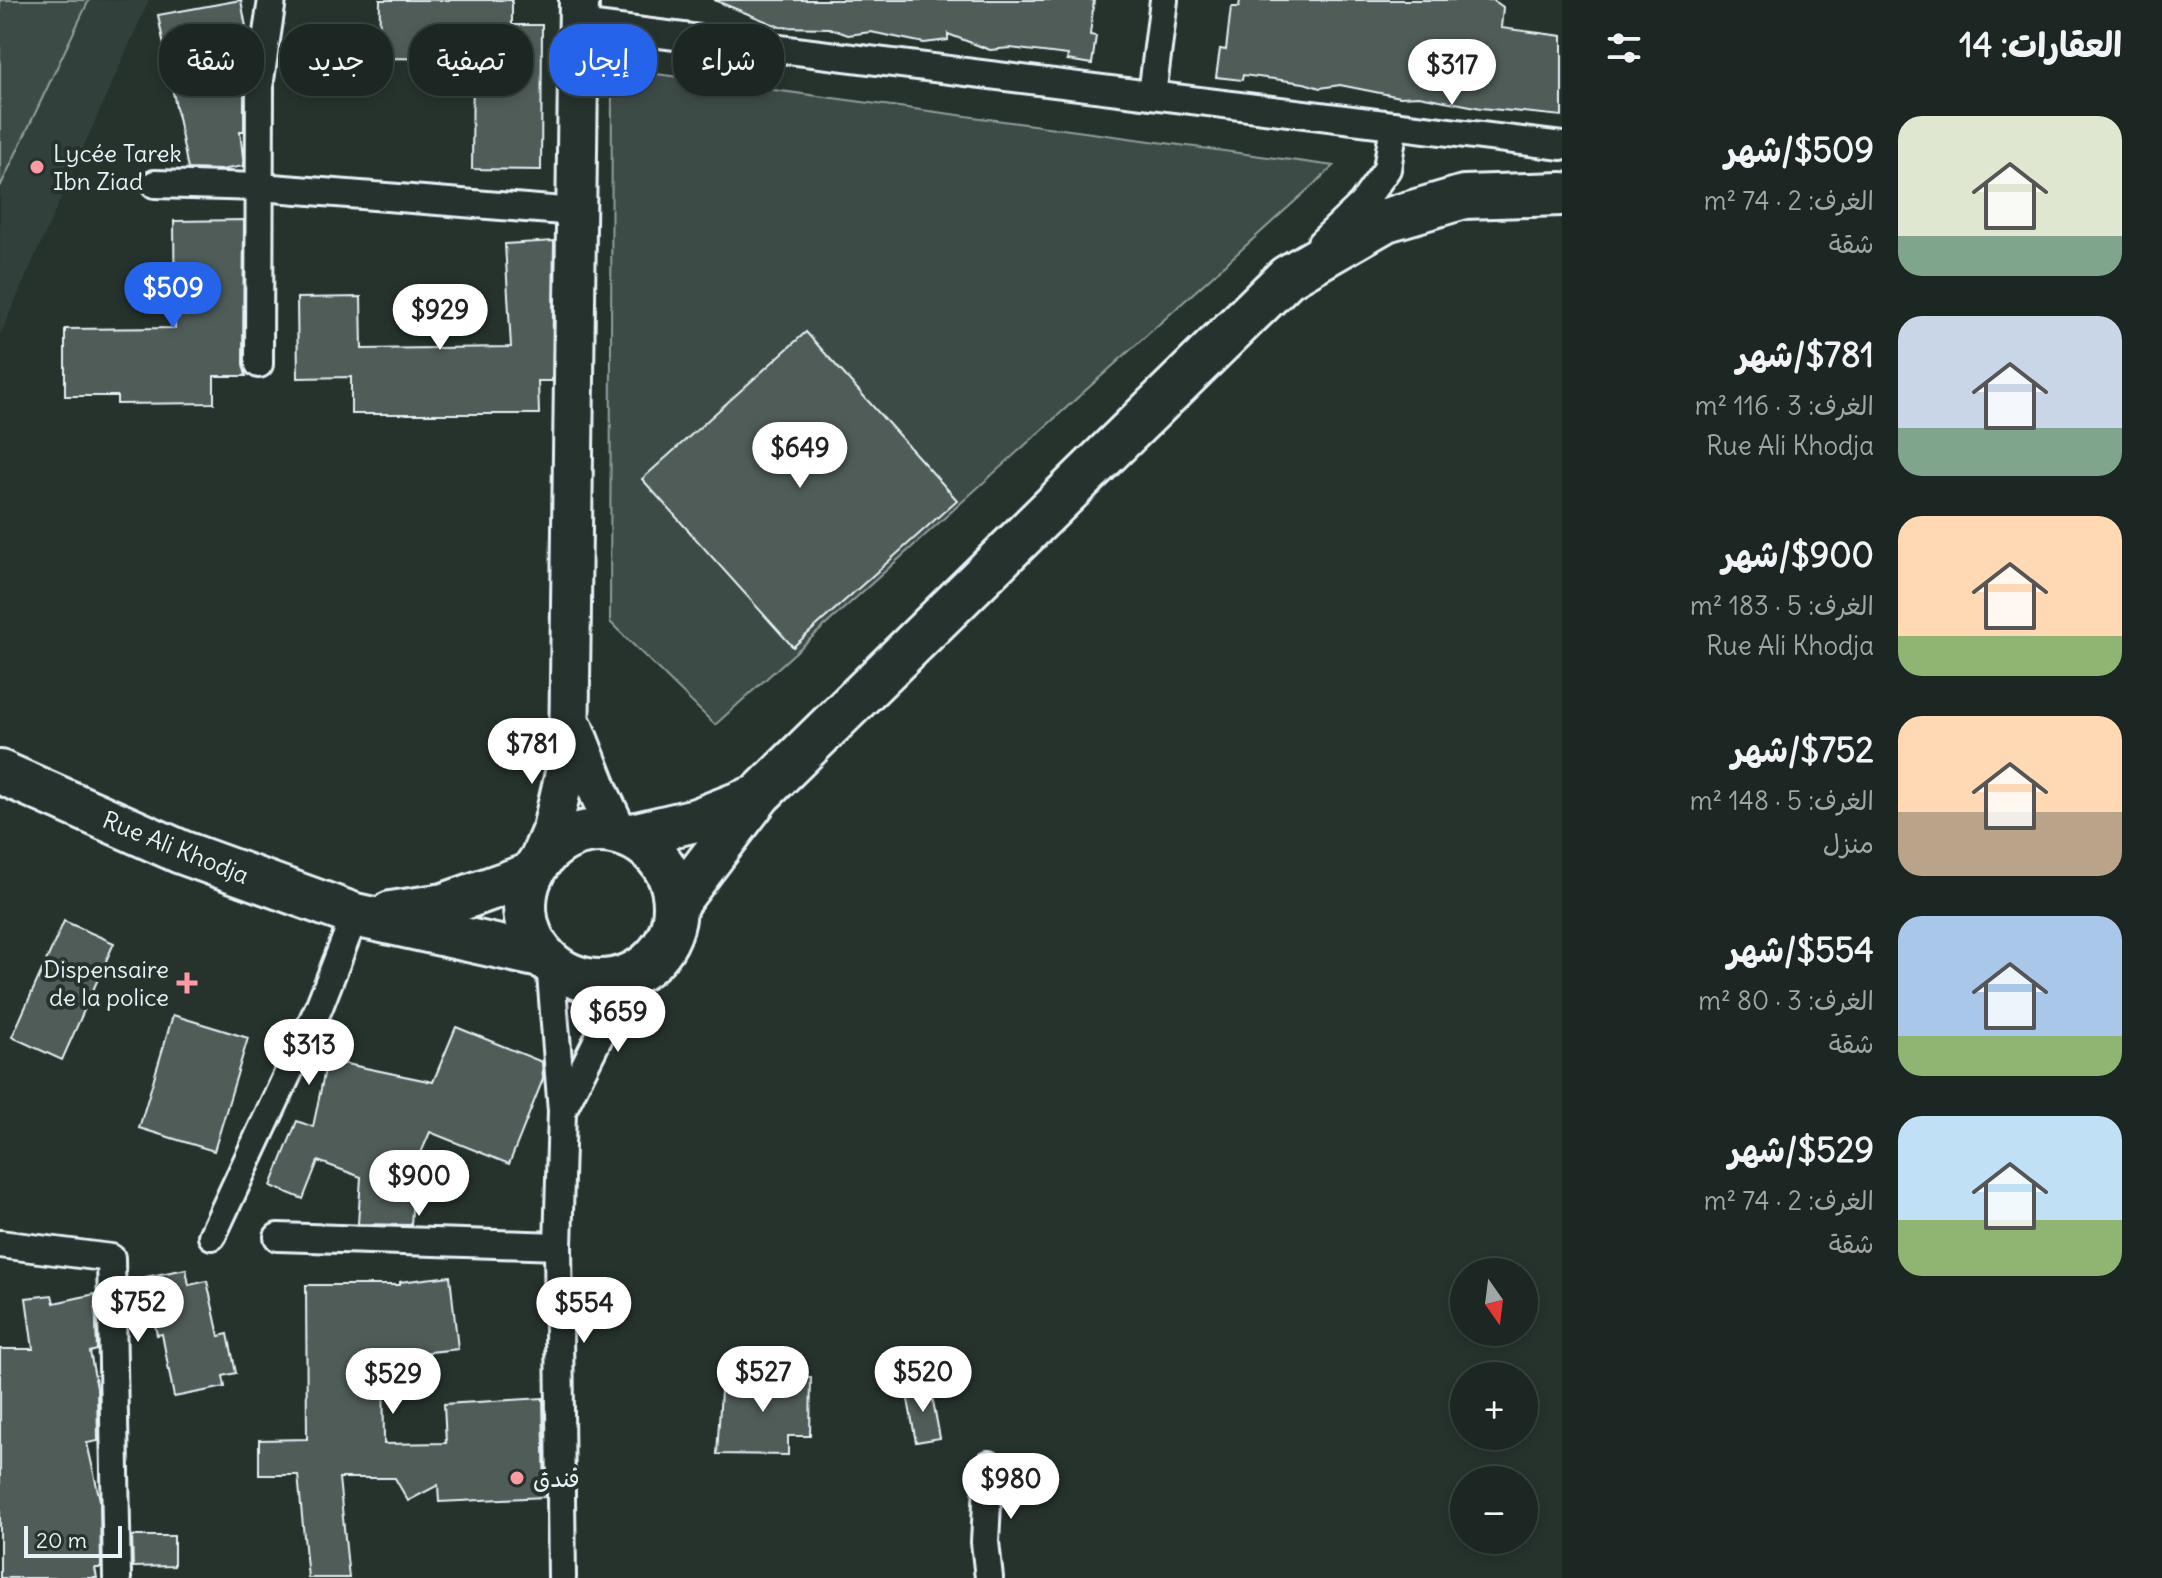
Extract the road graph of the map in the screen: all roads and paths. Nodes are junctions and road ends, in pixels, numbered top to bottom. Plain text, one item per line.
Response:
1 (272, 0) edge
2 (1164, 0) edge
3 (579, 12) edge
4 (1152, 95) junction
5 (1394, 125) junction
6 (1562, 146) edge
7 (155, 184) dead end
8 (260, 187) junction
9 (1562, 194) edge
10 (576, 212) junction
11 (1287, 277) junction
12 (259, 364) dead end
13 (570, 718) junction
14 (0, 772) edge
15 (760, 794) junction
16 (623, 834) junction
17 (534, 869) junction
18 (676, 904) junction
19 (355, 915) junction
20 (547, 959) junction
21 (630, 975) junction
22 (562, 1111) junction
23 (212, 1236) dead end
24 (278, 1237) dead end
25 (0, 1244) edge
26 (558, 1246) junction
27 (989, 1465) dead end
28 (117, 1578) edge
29 (562, 1578) edge
30 (989, 1578) edge

1 - 8 street
2 - 4 street
3 - 4 street
3 - 10 main road
4 - 5 street
5 - 6 street
5 - 11 street
7 - 8 street
8 - 10 street
8 - 12 street
9 - 11 main road
10 - 13 main road
11 - 15 main road
13 - 16 main road
13 - 17 main road
14 - 19 main road, Rue Ali Khodja
15 - 16 main road
15 - 18 main road
16 - 17 main road
16 - 18 main road
17 - 19 main road, Rue Ali Khodja
17 - 20 main road
18 - 21 main road
19 - 20 main road, Rue Ali Khodja
19 - 23 street
20 - 21 main road
20 - 22 street
21 - 22 street
22 - 26 street
24 - 26 street
25 - 28 street
26 - 29 street
27 - 30 street

